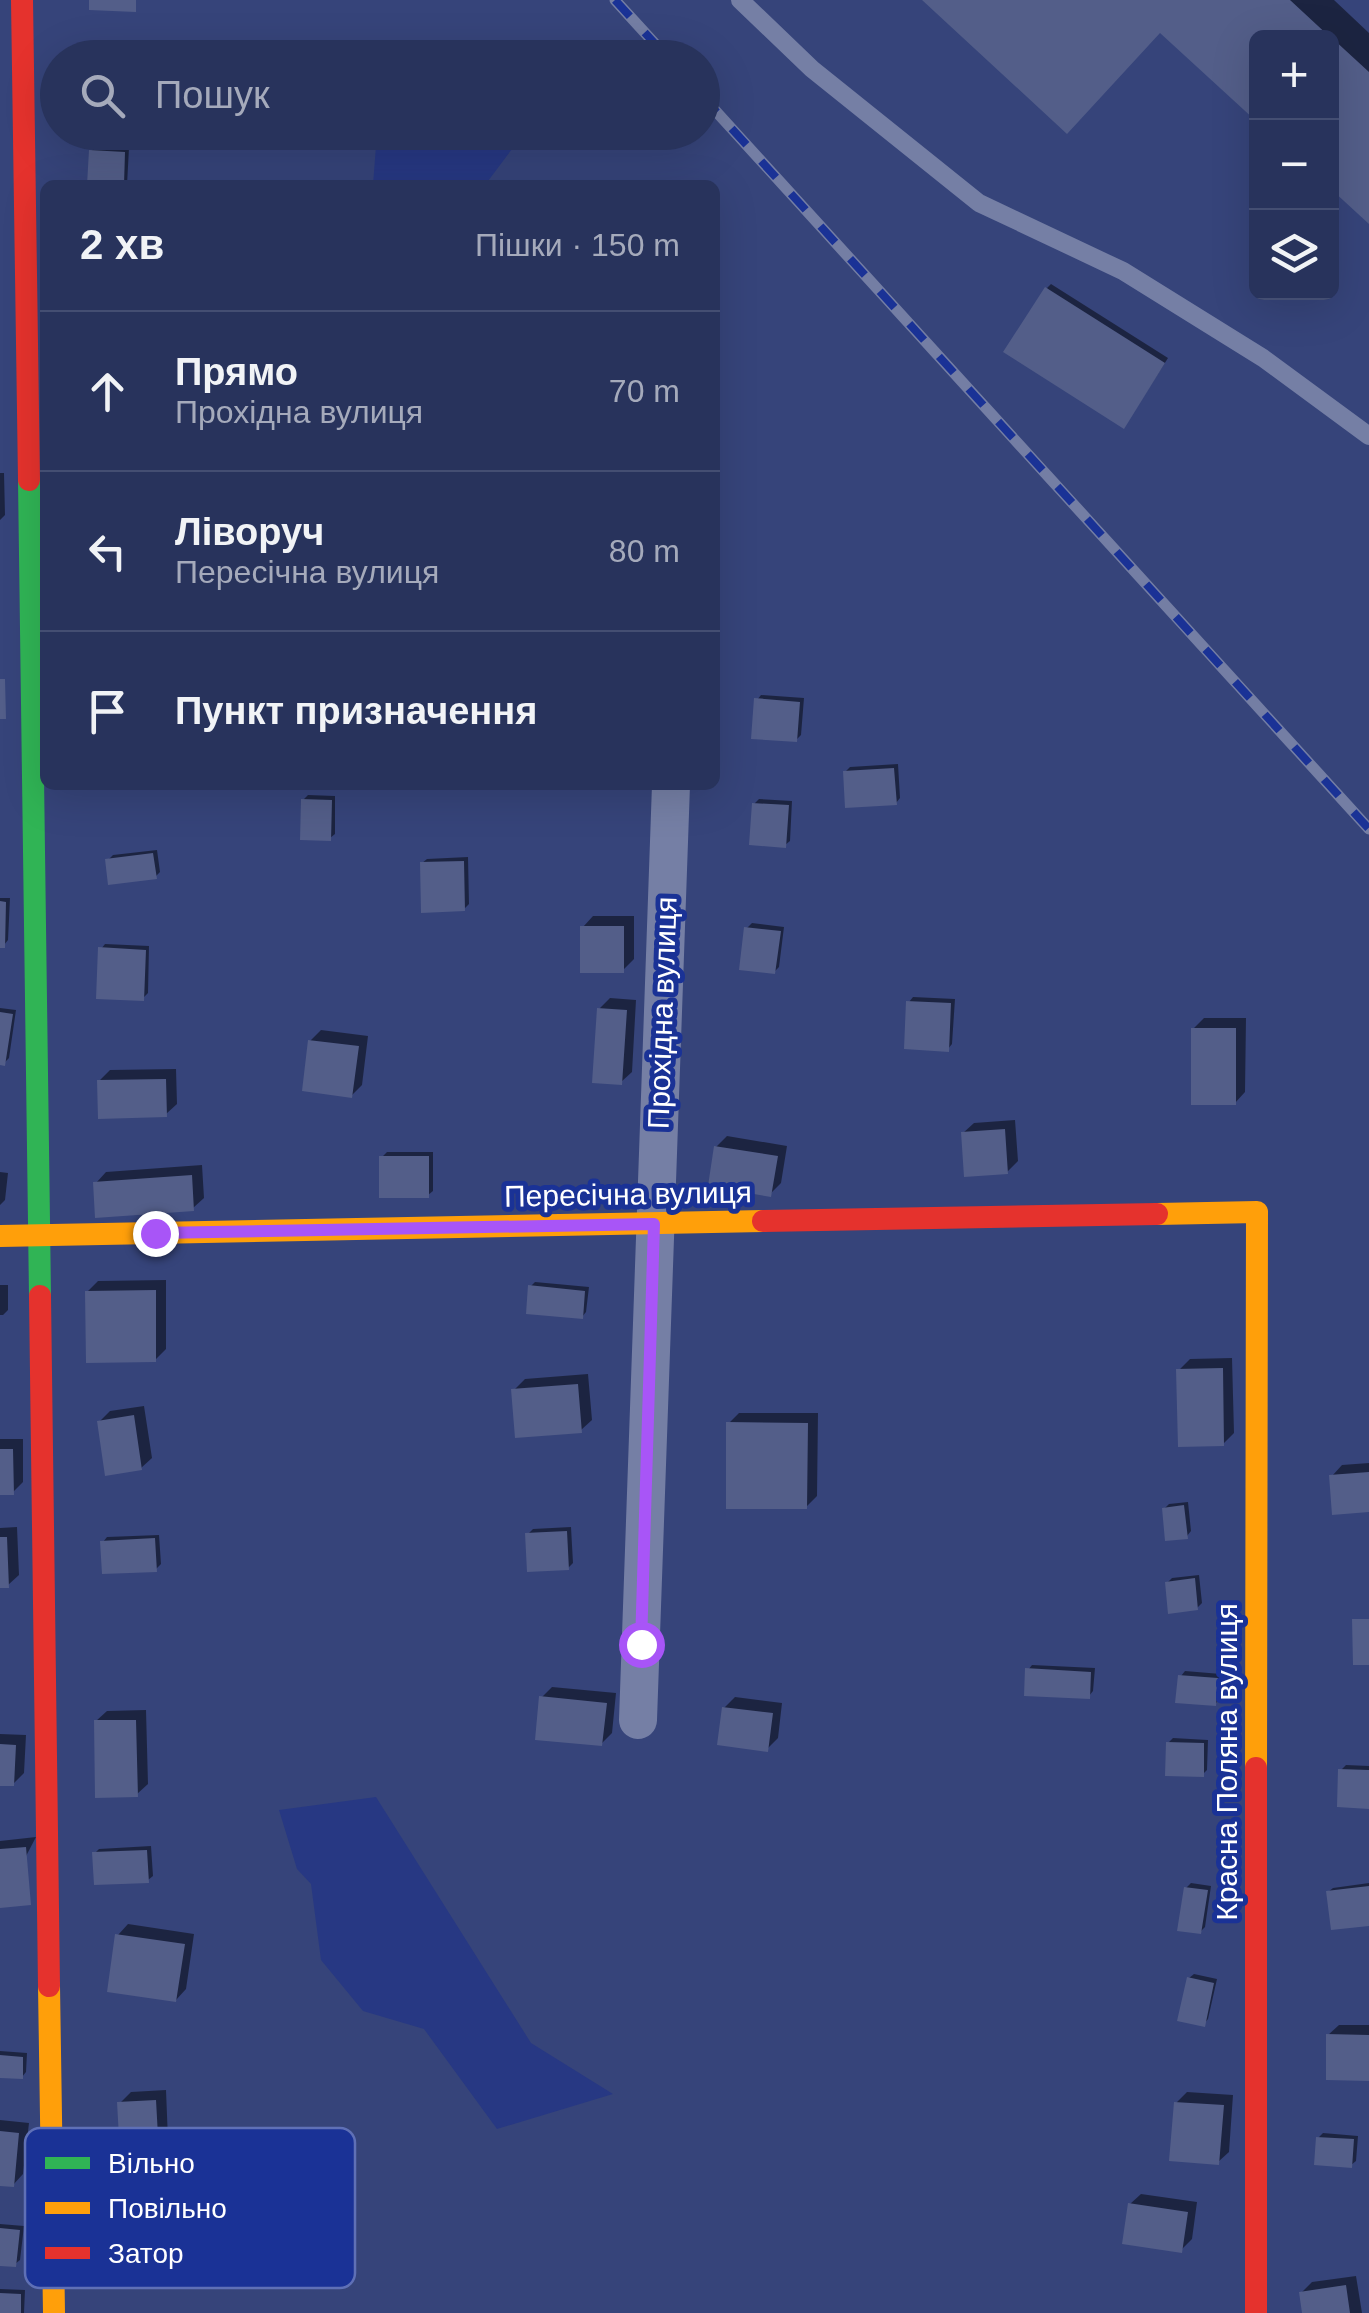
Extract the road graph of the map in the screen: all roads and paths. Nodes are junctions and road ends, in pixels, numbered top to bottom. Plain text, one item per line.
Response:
1 (22, 0) edge
2 (740, 0) edge
3 (1369, 436) edge
4 (671, 790) edge
5 (1256, 1212) joint
6 (654, 1224) junction
7 (0, 1236) edge
8 (40, 1236) junction
9 (638, 1720) dead end
10 (52, 2128) edge
11 (54, 2288) edge
12 (54, 2313) edge
13 (1256, 2313) edge

1 - 8 street
2 - 3 lane
4 - 6 street, Прохідна вулиця
5 - 6 street, Пересічна вулиця
5 - 13 street, Красна Поляна вулиця
6 - 8 street, Пересічна вулиця
6 - 9 street, Прохідна вулиця
7 - 8 street, Пересічна вулиця
8 - 10 street
11 - 12 street

